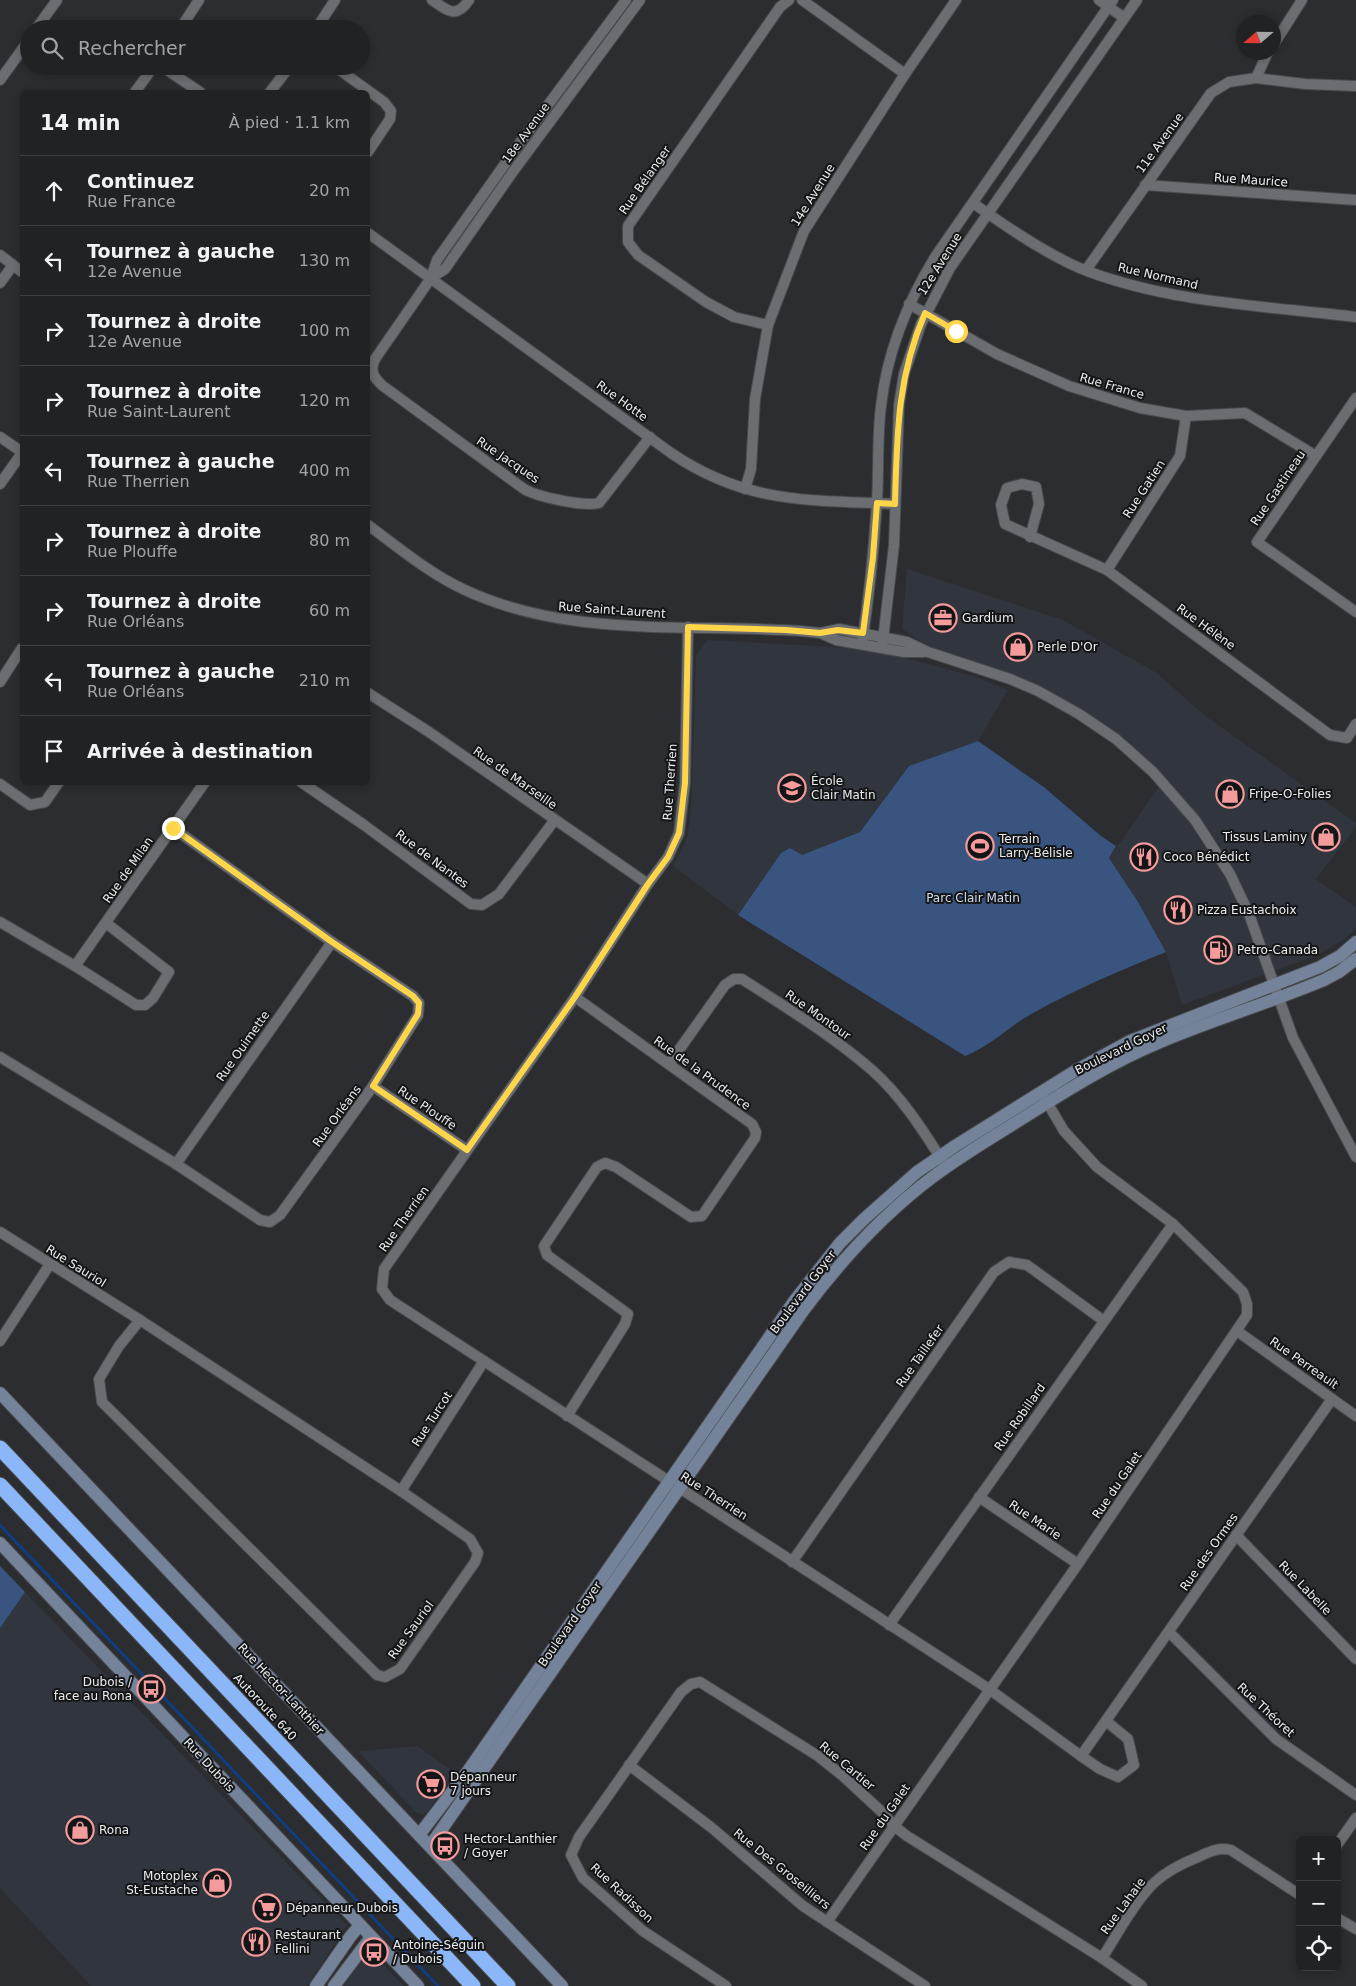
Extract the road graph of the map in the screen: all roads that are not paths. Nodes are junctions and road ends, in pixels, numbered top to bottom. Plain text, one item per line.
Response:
1 (56, 0) edge
2 (199, 0) edge
3 (335, 0) edge
4 (432, 0) edge
5 (469, 0) edge
6 (626, 0) edge
7 (640, 0) edge
8 (789, 0) edge
9 (802, 0) edge
10 (956, 0) edge
11 (1099, 0) edge
12 (1137, 0) edge
13 (1302, 0) edge
14 (1111, 3) edge
15 (1123, 17) junction
16 (42, 20) edge
17 (186, 20) edge
18 (322, 20) edge
19 (1281, 33) edge
20 (20, 52) edge
21 (1264, 60) edge
22 (905, 74) junction
23 (147, 75) edge
24 (174, 75) edge
25 (283, 75) edge
26 (346, 75) edge
27 (1256, 78) junction
28 (0, 80) edge
29 (1356, 86) edge
30 (136, 90) edge
31 (197, 90) edge
32 (272, 90) edge
33 (367, 90) edge
34 (370, 92) edge
35 (370, 149) edge
36 (1145, 185) junction
37 (1356, 200) edge
38 (973, 203) junction
39 (987, 213) junction
40 (370, 234) edge
41 (0, 255) edge
42 (13, 265) junction
43 (20, 270) edge
44 (1086, 270) junction
45 (431, 278) junction
46 (0, 283) edge
47 (909, 304) junction
48 (925, 313) junction
49 (1356, 317) edge
50 (768, 325) junction
51 (373, 374) joint
52 (1356, 398) edge
53 (1186, 416) junction
54 (0, 437) edge
55 (650, 437) junction
56 (20, 452) edge
57 (20, 456) edge
58 (1316, 456) junction
59 (0, 484) edge
60 (745, 489) junction
61 (877, 503) junction
62 (895, 504) junction
63 (370, 526) edge
64 (1030, 536) junction
65 (1107, 570) junction
66 (1356, 612) edge
67 (688, 627) junction
68 (820, 633) junction
69 (863, 633) junction
70 (883, 642) junction
71 (862, 644) junction
72 (20, 651) edge
73 (0, 682) edge
74 (370, 694) edge
75 (1356, 724) edge
76 (0, 784) edge
77 (57, 785) edge
78 (203, 785) edge
79 (306, 785) edge
80 (554, 820) junction
81 (173, 828) junction
82 (648, 884) junction
83 (0, 922) edge
84 (106, 923) junction
85 (332, 942) junction
86 (1356, 942) edge
87 (1356, 959) edge
88 (75, 966) junction
89 (1276, 992) junction
90 (575, 997) junction
91 (0, 1057) edge
92 (669, 1064) junction
93 (373, 1086) junction
94 (1044, 1098) junction
95 (467, 1150) junction
96 (1354, 1150) edge
97 (943, 1161) junction
98 (176, 1164) junction
99 (1173, 1224) junction
100 (0, 1232) edge
101 (50, 1264) junction
102 (140, 1320) junction
103 (1104, 1321) junction
104 (1237, 1331) junction
105 (0, 1341) edge
106 (484, 1361) junction
107 (0, 1393) edge
108 (1332, 1399) junction
109 (567, 1416) junction
110 (1356, 1416) edge
111 (0, 1448) edge
112 (674, 1485) junction
113 (0, 1486) edge
114 (401, 1491) junction
115 (978, 1497) junction
116 (1236, 1535) junction
117 (0, 1543) edge
118 (792, 1562) junction
119 (1078, 1564) junction
120 (889, 1624) junction
121 (1169, 1632) junction
122 (1356, 1659) edge
123 (990, 1690) junction
124 (1106, 1720) junction
125 (1081, 1756) junction
126 (629, 1765) junction
127 (1356, 1795) edge
128 (1356, 1818) edge
129 (894, 1826) junction
130 (419, 1834) junction
131 (1341, 1839) edge
132 (430, 1846) junction
133 (1296, 1892) edge
134 (1341, 1921) edge
135 (827, 1922) junction
136 (360, 1925) junction
137 (1356, 1930) edge
138 (371, 1937) junction
139 (1102, 1958) junction
140 (316, 1986) edge
141 (334, 1986) edge
142 (418, 1986) edge
143 (473, 1986) edge
144 (508, 1986) edge
145 (562, 1986) edge
146 (726, 1986) edge
147 (925, 1986) edge
148 (1142, 1986) edge

1 - 16 street
2 - 17 street
3 - 18 street
4 - 5 street
6 - 45 street, 18e Avenue
7 - 45 street, 18e Avenue
8 - 50 street, Rue Bélanger
9 - 22 street
10 - 22 street, 14e Avenue
11 - 14 street
12 - 15 street, 12e Avenue
13 - 19 street
14 - 15 street
14 - 38 street, 12e Avenue
15 - 39 street, 12e Avenue
20 - 28 street
21 - 27 street
22 - 50 street, 14e Avenue
23 - 30 street
24 - 31 street
25 - 32 street
26 - 33 street
27 - 29 street, 11e Avenue
27 - 36 street, 11e Avenue
34 - 35 street
36 - 37 street, Rue Maurice
36 - 44 street, 11e Avenue
38 - 39 street, Rue Normand
38 - 47 street, 12e Avenue
39 - 44 street, Rue Normand
39 - 48 street, 12e Avenue
40 - 45 street, Rue Hotte
41 - 42 street
42 - 43 street
42 - 46 street
44 - 49 street, Rue Normand
45 - 51 street, 18e Avenue
45 - 55 street, Rue Hotte
47 - 48 street, Rue France
47 - 61 street, 12e Avenue
48 - 53 street, Rue France
48 - 62 street, 12e Avenue
50 - 60 street, 14e Avenue
51 - 55 street, Rue Jacques
52 - 58 street, Rue Gastineau
53 - 58 street, Rue France
53 - 65 street, Rue Gatien
54 - 56 street
55 - 60 street, Rue Hotte
57 - 59 street
58 - 66 street, Rue Gastineau
60 - 61 street, Rue Hotte
61 - 62 street, Rue Hotte
61 - 69 street, 12e Avenue
62 - 70 street, 12e Avenue
63 - 67 street, Rue Saint-Laurent
64 - 64 street, Rue Hélène
64 - 65 street, Rue Hélène
65 - 75 street, Rue Hélène
67 - 68 street, Rue Saint-Laurent
67 - 82 street, Rue Therrien
68 - 69 street, Rue Saint-Laurent
68 - 71 street, Rue Saint-Laurent
69 - 70 street, Rue Saint-Laurent
69 - 71 street, 12e Avenue
70 - 71 street, Rue Saint-Laurent
70 - 89 street, Rue Saint-Laurent
72 - 73 street
74 - 80 street, Rue de Marseille
76 - 77 street
78 - 81 street, Rue de Milan
79 - 80 street, Rue de Nantes
80 - 82 street, Rue de Marseille
81 - 84 street, Rue de Milan
81 - 85 street, Rue Orléans
82 - 90 street, Rue Therrien
83 - 88 street, Rue de Milan
84 - 88 street, Rue de Milan
84 - 88 street, Rue de Milan
85 - 93 street, Rue Orléans
85 - 98 street, Rue Ouimette
86 - 89 street, Boulevard Goyer
87 - 89 street, Boulevard Goyer
89 - 94 street, Boulevard Goyer
89 - 96 street, Rue Saint-Laurent
90 - 92 street, Rue de la Prudence
90 - 95 street, Rue Therrien
91 - 98 street, Rue Orléans
92 - 97 street, Rue Montour
92 - 109 street, Rue de la Prudence
93 - 95 street, Rue Plouffe
93 - 98 street, Rue Orléans
94 - 97 street, Boulevard Goyer
94 - 99 street, Rue du Galet
95 - 106 street, Rue Therrien
97 - 112 street, Boulevard Goyer
99 - 103 street, Rue Robillard
99 - 104 street, Rue du Galet
100 - 101 street, Rue Sauriol
101 - 102 street, Rue Sauriol
101 - 105 street
102 - 114 street, Rue Sauriol
102 - 114 street, Rue Sauriol
103 - 115 street, Rue Robillard
103 - 118 street, Rue Taillefer
104 - 108 street, Rue Perreault
104 - 119 street, Rue du Galet
106 - 109 street, Rue Therrien
106 - 114 street, Rue Turcot
107 - 130 street, Rue Hector-Lanthier
108 - 110 street, Rue Perreault
108 - 116 street, Rue des Ormes
109 - 112 street, Rue Therrien
111 - 144 highway, Autoroute 640
112 - 118 street, Rue Therrien
112 - 130 street, Boulevard Goyer
112 - 132 street, Boulevard Goyer
113 - 143 highway
115 - 119 street, Rue Marie
115 - 120 street, Rue Robillard
116 - 121 street, Rue des Ormes
116 - 122 street, Rue Labelle
117 - 136 street, Rue Dubois
118 - 120 street, Rue Therrien
119 - 123 street, Rue du Galet
120 - 123 street, Rue Therrien
121 - 124 street, Rue des Ormes
121 - 127 street, Rue Théoret
123 - 125 street
123 - 129 street, Rue du Galet
124 - 125 street, Rue des Ormes
124 - 125 street
126 - 129 street, Rue Cartier
126 - 135 street, Rue Des Groseilliers
126 - 146 street, Rue Radisson
128 - 131 street
129 - 135 street, Rue du Galet
129 - 139 street, Rue Cartier
130 - 132 street, Rue Hector-Lanthier
132 - 145 street, Rue Hector-Lanthier
133 - 139 street, Rue Lahaie
134 - 137 street
135 - 147 street, Rue Des Groseilliers
136 - 138 street, Rue Dubois
136 - 140 street
138 - 141 street
138 - 142 street, Rue Dubois
139 - 148 street, Rue Cartier

